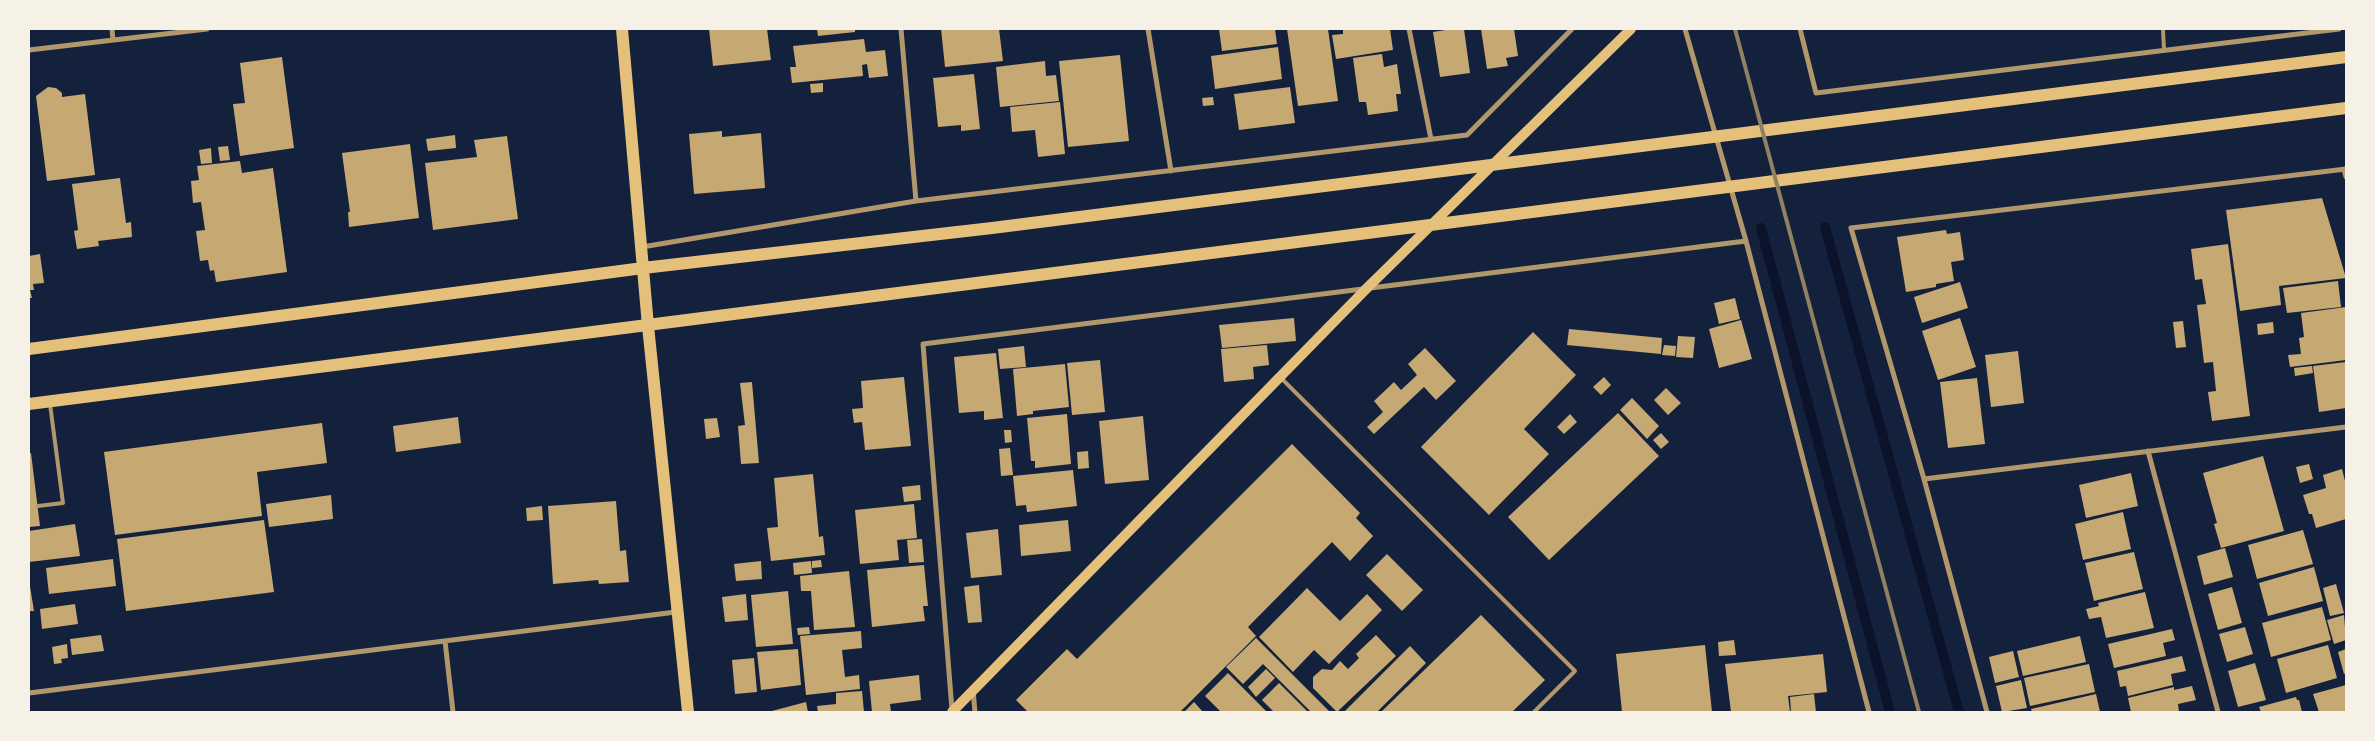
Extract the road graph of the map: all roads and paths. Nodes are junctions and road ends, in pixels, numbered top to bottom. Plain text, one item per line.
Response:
1 (112, 29) edge
2 (207, 29) edge
3 (622, 29) edge
4 (900, 29) edge
5 (1148, 29) edge
6 (1409, 29) edge
7 (1572, 29) edge
8 (1631, 29) edge
9 (1685, 29) edge
10 (1800, 29) edge
11 (2163, 29) edge
12 (2339, 29) edge
13 (114, 40) junction
14 (29, 50) edge
15 (2164, 50) junction
16 (2346, 57) edge
17 (2346, 108) edge
18 (1431, 139) junction
19 (2345, 169) edge
20 (1171, 171) junction
21 (2346, 177) edge
22 (916, 201) junction
23 (1746, 241) junction
24 (641, 247) junction
25 (643, 268) junction
26 (1368, 287) junction
27 (648, 326) junction
28 (29, 349) edge
29 (1280, 377) junction
30 (50, 402) junction
31 (29, 404) edge
32 (2346, 427) edge
33 (2148, 451) junction
34 (1924, 479) junction
35 (38, 506) dead end
36 (677, 612) junction
37 (446, 641) junction
38 (973, 690) junction
39 (29, 694) edge
40 (453, 712) edge
41 (688, 712) edge
42 (952, 712) edge
43 (975, 712) edge
44 (1534, 712) edge
45 (1868, 712) edge
46 (1987, 712) edge
47 (2218, 712) edge

1 - 13 street
2 - 13 street
3 - 24 main road
4 - 22 street
5 - 20 street
6 - 18 street
7 - 18 street
8 - 26 main road
9 - 23 street
10 - 15 street
11 - 15 lane
12 - 15 street
13 - 14 street
16 - 25 main road
17 - 27 main road
18 - 20 street
19 - 21 street
19 - 34 street
20 - 22 street
22 - 24 street
23 - 26 street
23 - 45 street
24 - 25 main road
25 - 27 main road
25 - 28 main road
26 - 29 main road
26 - 42 street
27 - 30 main road
27 - 36 main road
29 - 38 main road
29 - 44 lane
30 - 31 main road
30 - 35 lane
32 - 33 street
33 - 34 street
33 - 47 street
34 - 46 street
36 - 37 street
36 - 41 main road
37 - 39 street
37 - 40 street
38 - 42 main road
38 - 43 street

